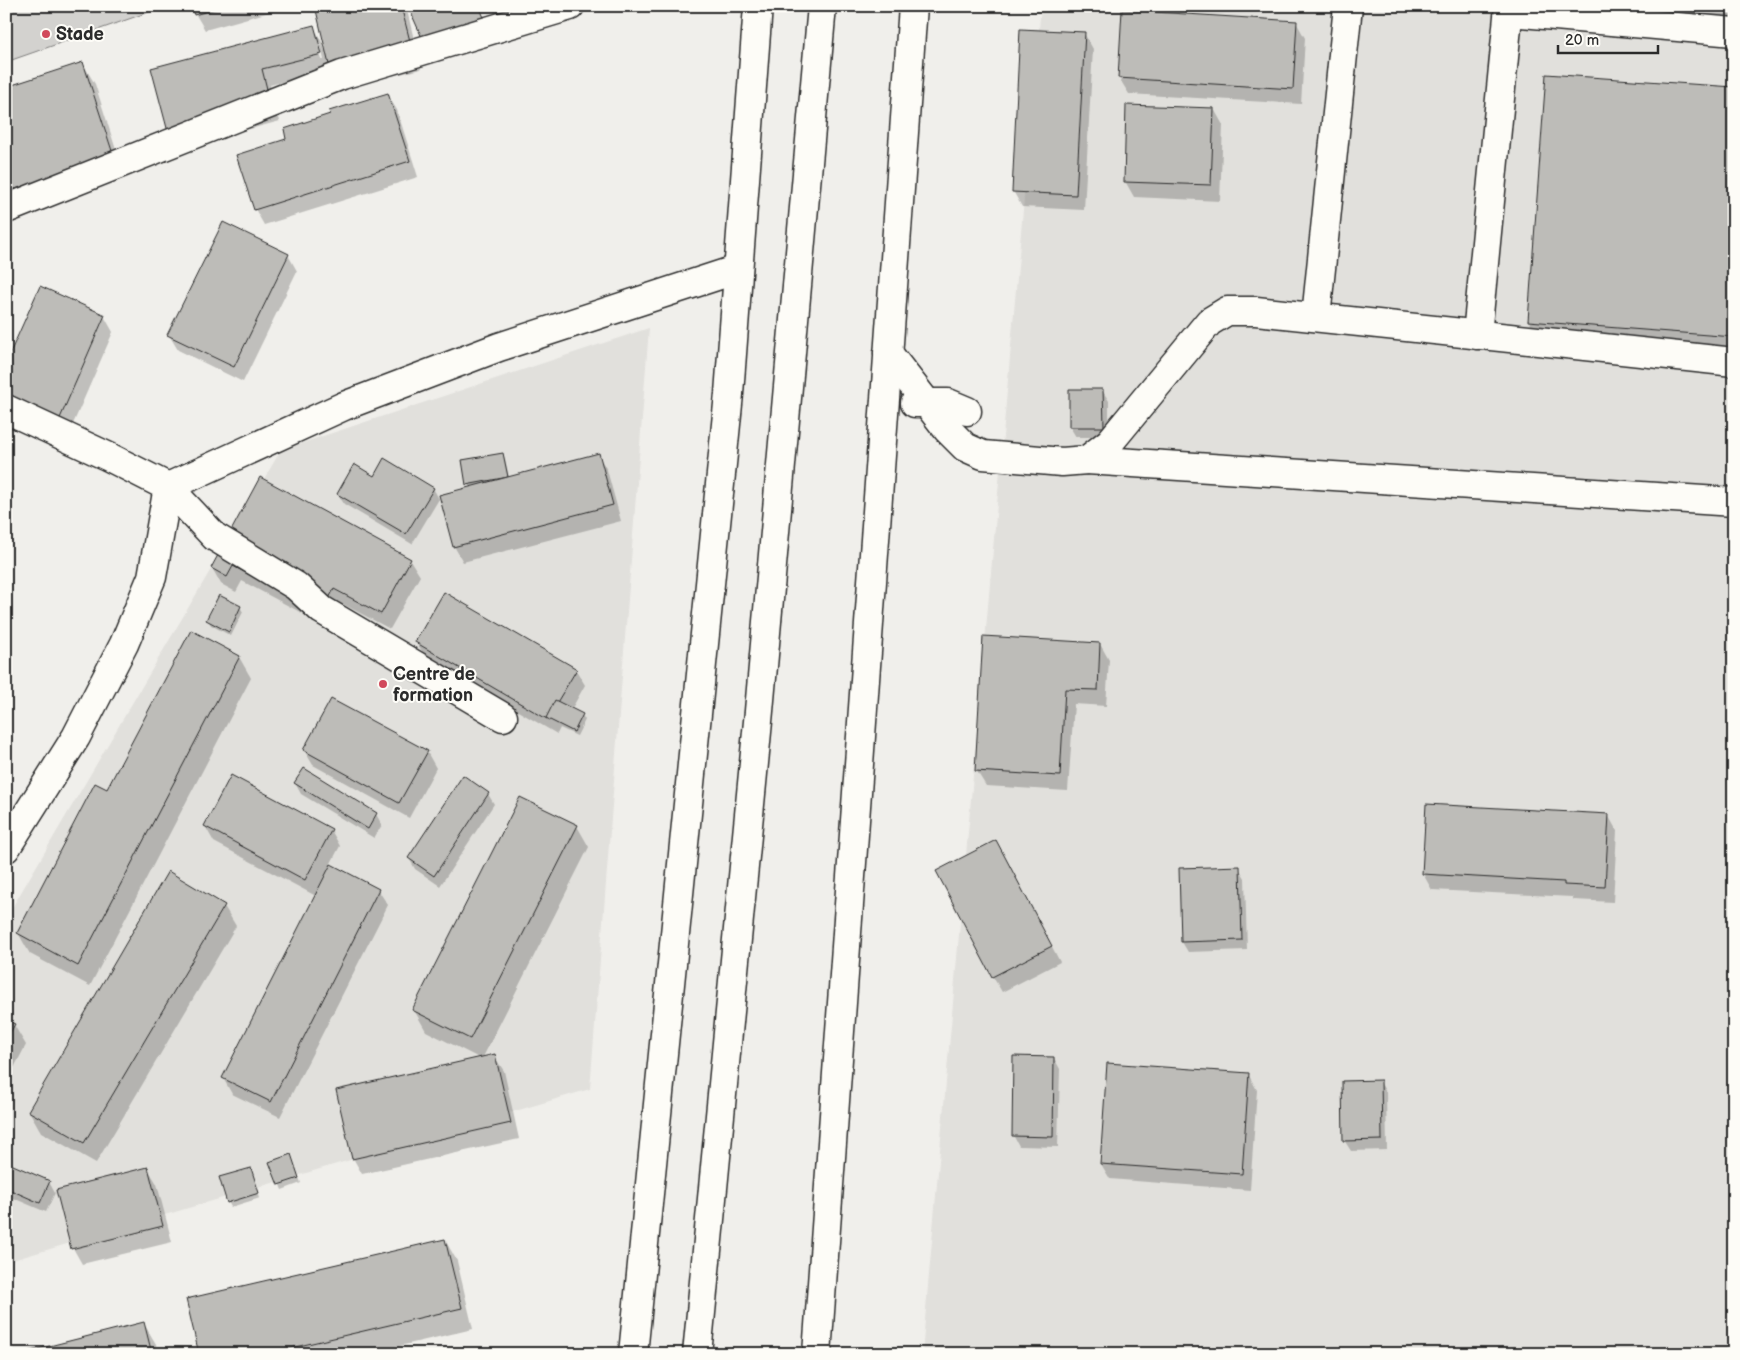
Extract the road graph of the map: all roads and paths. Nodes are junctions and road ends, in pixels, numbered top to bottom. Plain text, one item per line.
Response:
1 (570, 6) edge
2 (758, 6) edge
3 (822, 6) edge
4 (913, 6) edge
5 (1348, 6) edge
6 (1509, 9) edge
7 (1734, 32) edge
8 (6, 209) edge
9 (738, 269) junction
10 (1316, 318) junction
11 (1477, 335) junction
12 (888, 353) junction
13 (1734, 362) edge
14 (884, 403) junction
15 (927, 403) junction
16 (6, 409) edge
17 (968, 410) dead end
18 (1087, 460) junction
19 (168, 487) junction
20 (1734, 502) edge
21 (503, 717) dead end
22 (6, 848) edge
23 (633, 1354) edge
24 (697, 1354) edge
25 (817, 1354) edge

1 - 8 main road
2 - 9 main road
3 - 24 main road
4 - 12 main road
5 - 10 main road
6 - 7 main road
6 - 11 main road
9 - 19 main road
9 - 23 main road
10 - 11 main road
10 - 18 main road
11 - 13 main road
12 - 14 main road
12 - 15 main road
14 - 15 main road
14 - 25 main road
15 - 17 main road
15 - 18 main road
16 - 19 main road
18 - 20 main road
19 - 21 main road
19 - 22 main road

